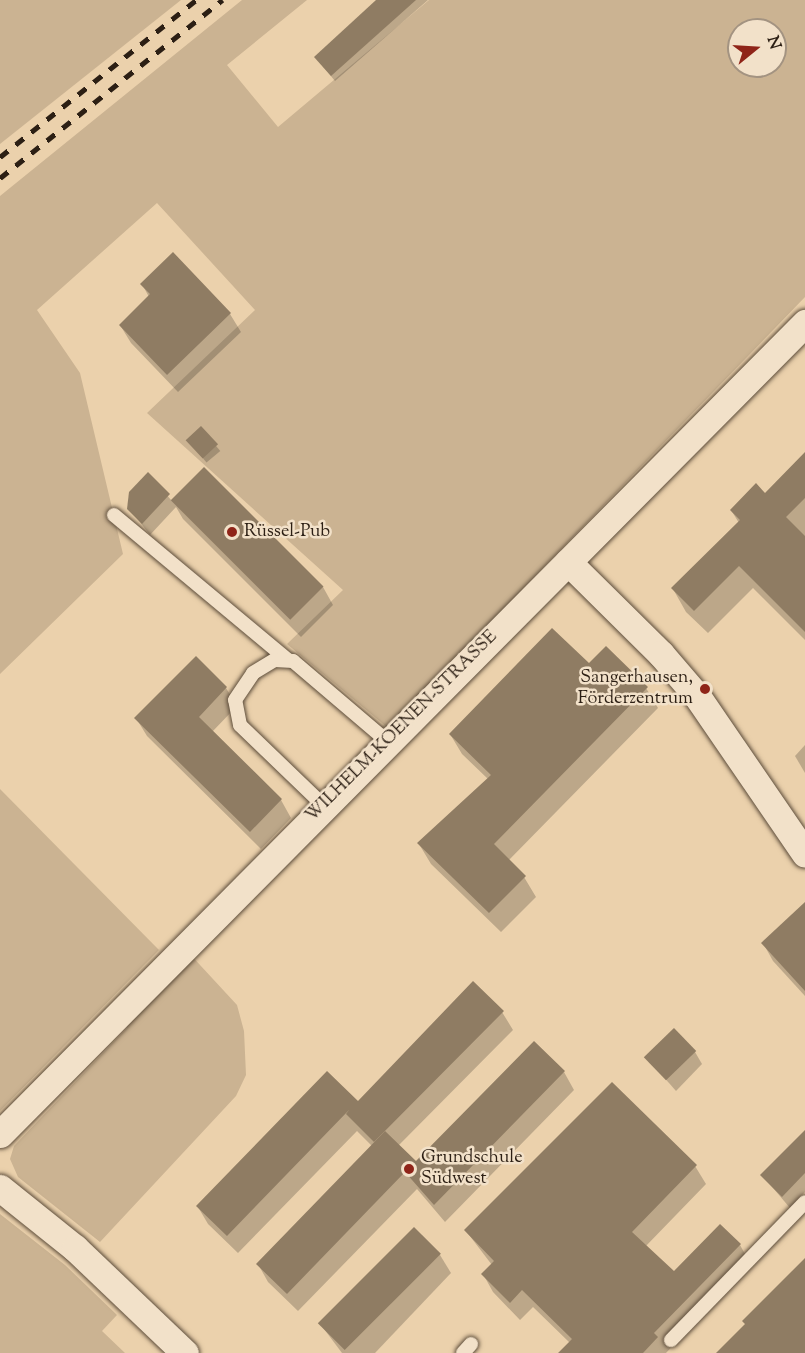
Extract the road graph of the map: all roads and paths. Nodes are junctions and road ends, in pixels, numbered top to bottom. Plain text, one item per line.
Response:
1 (805, 323) edge
2 (114, 515) dead end
3 (568, 562) junction
4 (287, 659) junction
5 (387, 741) junction
6 (323, 806) junction
7 (805, 854) edge
8 (0, 1134) edge
9 (0, 1188) edge
10 (805, 1202) edge
11 (671, 1340) dead end
12 (185, 1353) edge

1 - 3 street, WILHELM-KOENEN-STRASSE
2 - 4 lane
3 - 5 street, WILHELM-KOENEN-STRASSE
3 - 7 street
4 - 5 lane
4 - 6 lane
5 - 6 street, WILHELM-KOENEN-STRASSE
6 - 8 street, WILHELM-KOENEN-STRASSE
9 - 12 street
10 - 11 lane

